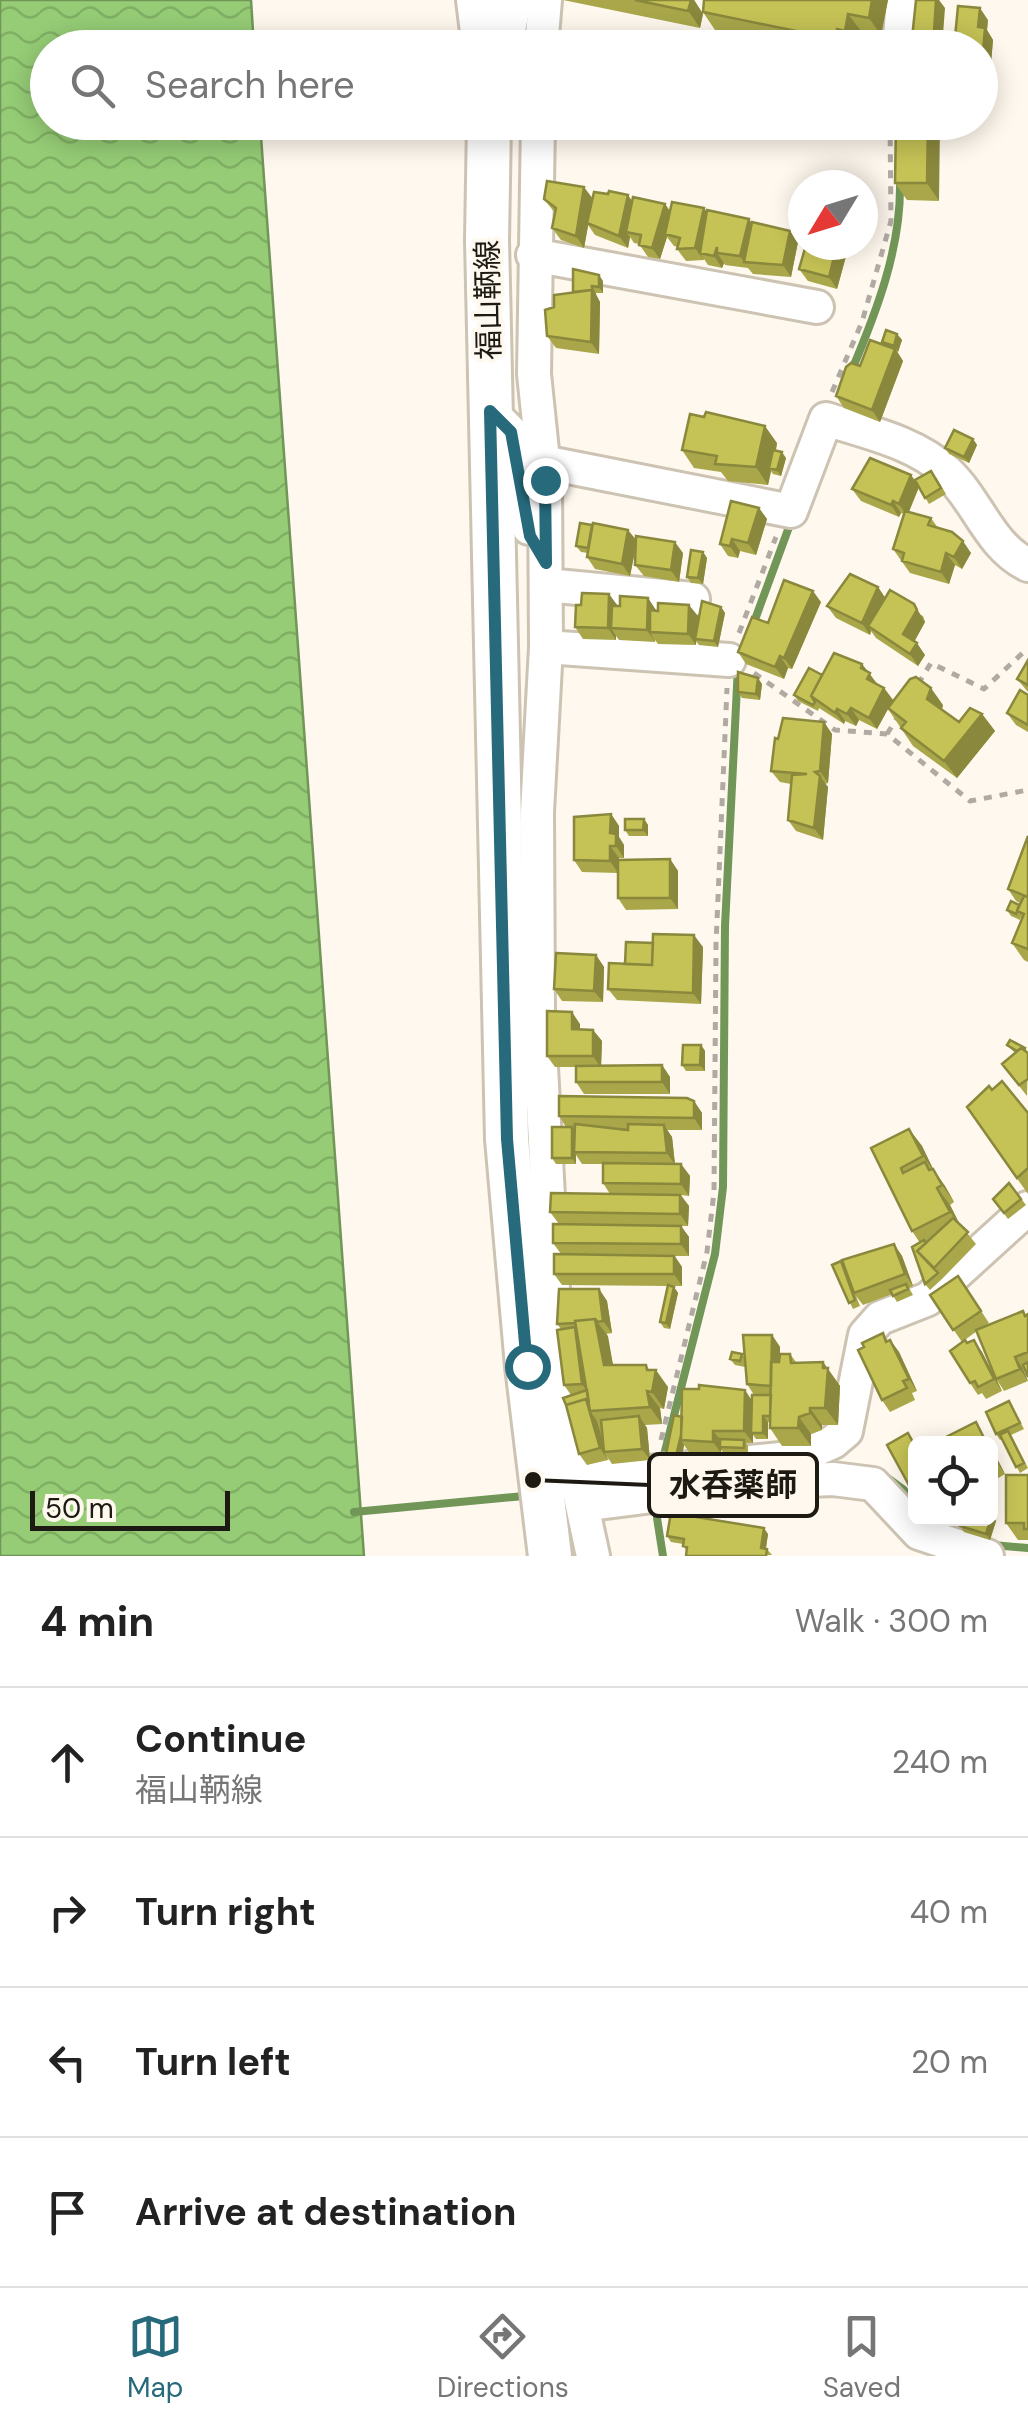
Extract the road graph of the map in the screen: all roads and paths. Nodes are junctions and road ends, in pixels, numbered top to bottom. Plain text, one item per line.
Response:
1 (473, 0) edge
2 (510, 0) edge
3 (546, 0) edge
4 (903, 0) edge
5 (477, 30) edge
6 (504, 30) edge
7 (543, 30) edge
8 (900, 30) edge
9 (489, 140) edge
10 (537, 140) edge
11 (890, 140) edge
12 (533, 255) junction
13 (817, 307) dead end
14 (490, 411) junction
15 (826, 419) junction
16 (543, 462) junction
17 (786, 510) junction
18 (1028, 565) edge
19 (546, 574) junction
20 (694, 599) dead end
21 (546, 647) junction
22 (1028, 648) edge
23 (736, 663) junction
24 (914, 691) edge
25 (905, 705) edge
26 (887, 734) junction
27 (1028, 790) edge
28 (1028, 1208) edge
29 (527, 1366) junction
30 (655, 1472) junction
31 (761, 1472) junction
32 (580, 1492) junction
33 (550, 1556) edge
34 (593, 1556) edge
35 (988, 1556) edge

1 - 5 street
2 - 6 main road
3 - 7 street
4 - 8 street
9 - 14 main road, 福山鞆線
10 - 12 street
11 - 15 path
12 - 13 street
12 - 16 street
14 - 19 street
14 - 29 main road, 福山鞆線
15 - 17 street
15 - 18 street
16 - 17 street
16 - 19 street
17 - 23 path
19 - 20 street
19 - 21 street
21 - 23 street
21 - 32 street
22 - 24 path
23 - 26 path
23 - 30 path
25 - 26 path
26 - 27 path
28 - 31 street
29 - 32 street
29 - 33 main road, 福山鞆線
30 - 31 street
30 - 32 street
31 - 32 street
31 - 35 street
32 - 34 street

